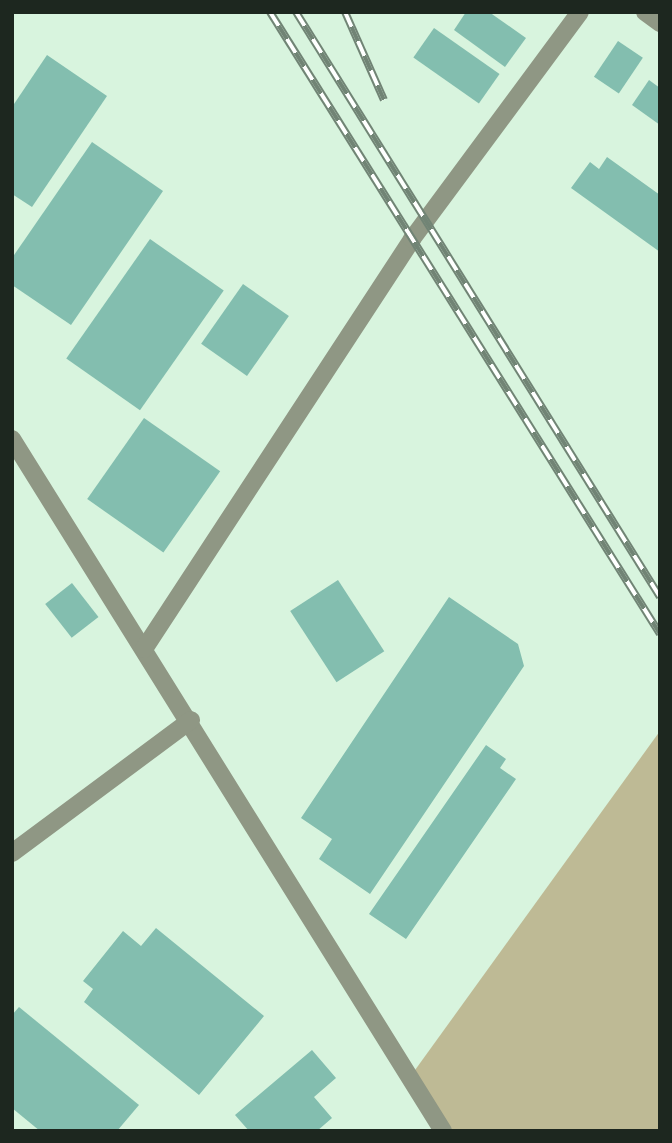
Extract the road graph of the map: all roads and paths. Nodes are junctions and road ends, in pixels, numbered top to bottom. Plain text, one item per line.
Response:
1 (580, 12) edge
2 (645, 12) edge
3 (660, 23) edge
4 (12, 439) edge
5 (144, 649) junction
6 (191, 720) junction
7 (12, 853) edge
8 (443, 1131) edge

1 - 5 street
2 - 3 street
4 - 5 street
5 - 6 street
6 - 7 street
6 - 8 street

